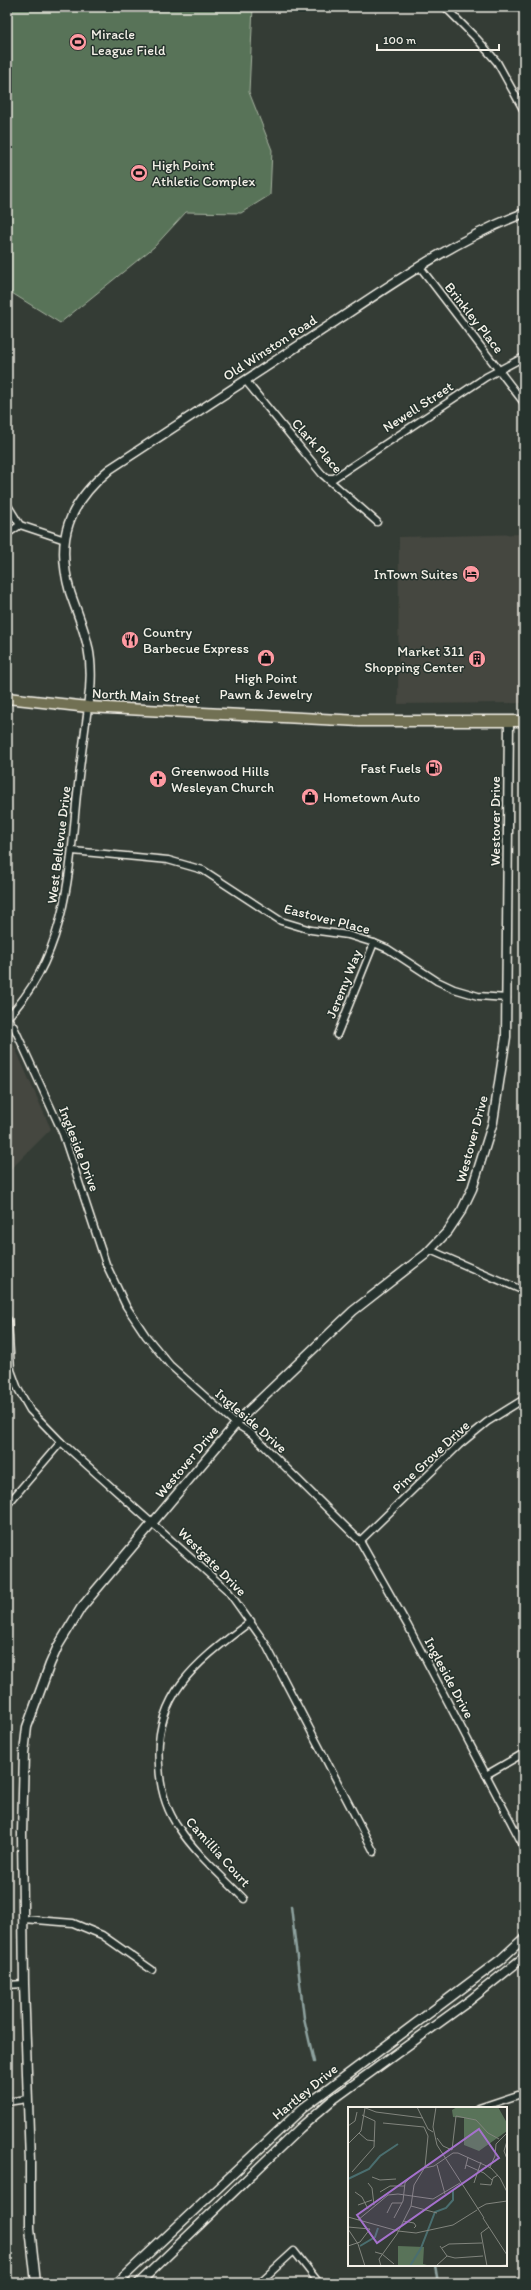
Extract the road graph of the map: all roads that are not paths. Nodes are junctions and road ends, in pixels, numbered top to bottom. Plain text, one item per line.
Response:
1 (445, 7) edge
2 (524, 111) edge
3 (524, 213) edge
4 (420, 267) junction
5 (524, 357) edge
6 (499, 370) junction
7 (245, 380) junction
8 (524, 403) edge
9 (327, 478) junction
10 (7, 504) edge
11 (377, 522) dead end
12 (20, 525) junction
13 (7, 534) edge
14 (65, 540) junction
15 (7, 698) edge
16 (88, 707) junction
17 (509, 721) junction
18 (524, 721) edge
19 (73, 851) junction
20 (374, 943) junction
21 (507, 998) junction
22 (7, 1018) edge
23 (337, 1035) dead end
24 (430, 1250) junction
25 (524, 1291) edge
26 (8, 1320) dead end
27 (524, 1399) edge
28 (236, 1424) junction
29 (61, 1442) junction
30 (7, 1505) edge
31 (154, 1522) junction
32 (360, 1541) junction
33 (251, 1621) junction
34 (524, 1753) edge
35 (486, 1775) junction
36 (524, 1848) edge
37 (374, 1852) dead end
38 (244, 1899) dead end
39 (24, 1919) junction
40 (524, 1938) edge
41 (524, 1957) edge
42 (152, 1970) dead end
43 (24, 1984) junction
44 (7, 1985) edge
45 (524, 2093) edge
46 (27, 2099) junction
47 (7, 2102) edge
48 (482, 2107) edge
49 (36, 2283) edge
50 (117, 2283) edge
51 (139, 2283) edge
52 (259, 2283) edge
53 (319, 2283) edge

1 - 2 street
3 - 4 street, Old Winston Road
4 - 6 street, Brinkley Place
4 - 7 street, Old Winston Road
5 - 6 street, Newell Street
6 - 8 street, Brinkley Place
6 - 9 street, Newell Street
7 - 9 street, Clark Place
7 - 14 street, Old Winston Road
9 - 11 street, Clark Place
10 - 12 street
12 - 13 street
12 - 14 street
14 - 16 street, Old Winston Road
15 - 16 main road, North Main Street
16 - 17 main road, North Main Street
16 - 19 street, West Bellevue Drive
17 - 18 main road, North Main Street
17 - 21 street, Westover Drive
19 - 20 street, Eastover Place
19 - 22 street, West Bellevue Drive
20 - 21 street, Eastover Place
20 - 23 street, Jeremy Way
21 - 24 street, Westover Drive
22 - 28 street, Ingleside Drive
24 - 25 street
24 - 28 street, Westover Drive
26 - 29 street, Westgate Drive
27 - 32 street, Pine Grove Drive
28 - 31 street, Westover Drive
28 - 32 street, Ingleside Drive
29 - 30 street
29 - 31 street, Westgate Drive
31 - 33 street, Westgate Drive
31 - 39 street, Westover Drive
32 - 35 street, Ingleside Drive
33 - 37 street, Westgate Drive
33 - 38 street, Camillia Court
34 - 35 street
35 - 36 street, Ingleside Drive
39 - 42 street
39 - 43 street, Westover Drive
40 - 50 street, Hartley Drive
41 - 51 street, Hartley Drive
43 - 44 street
43 - 46 street, Westover Drive
45 - 48 street
46 - 47 street
46 - 49 street, Westover Drive
52 - 53 street

